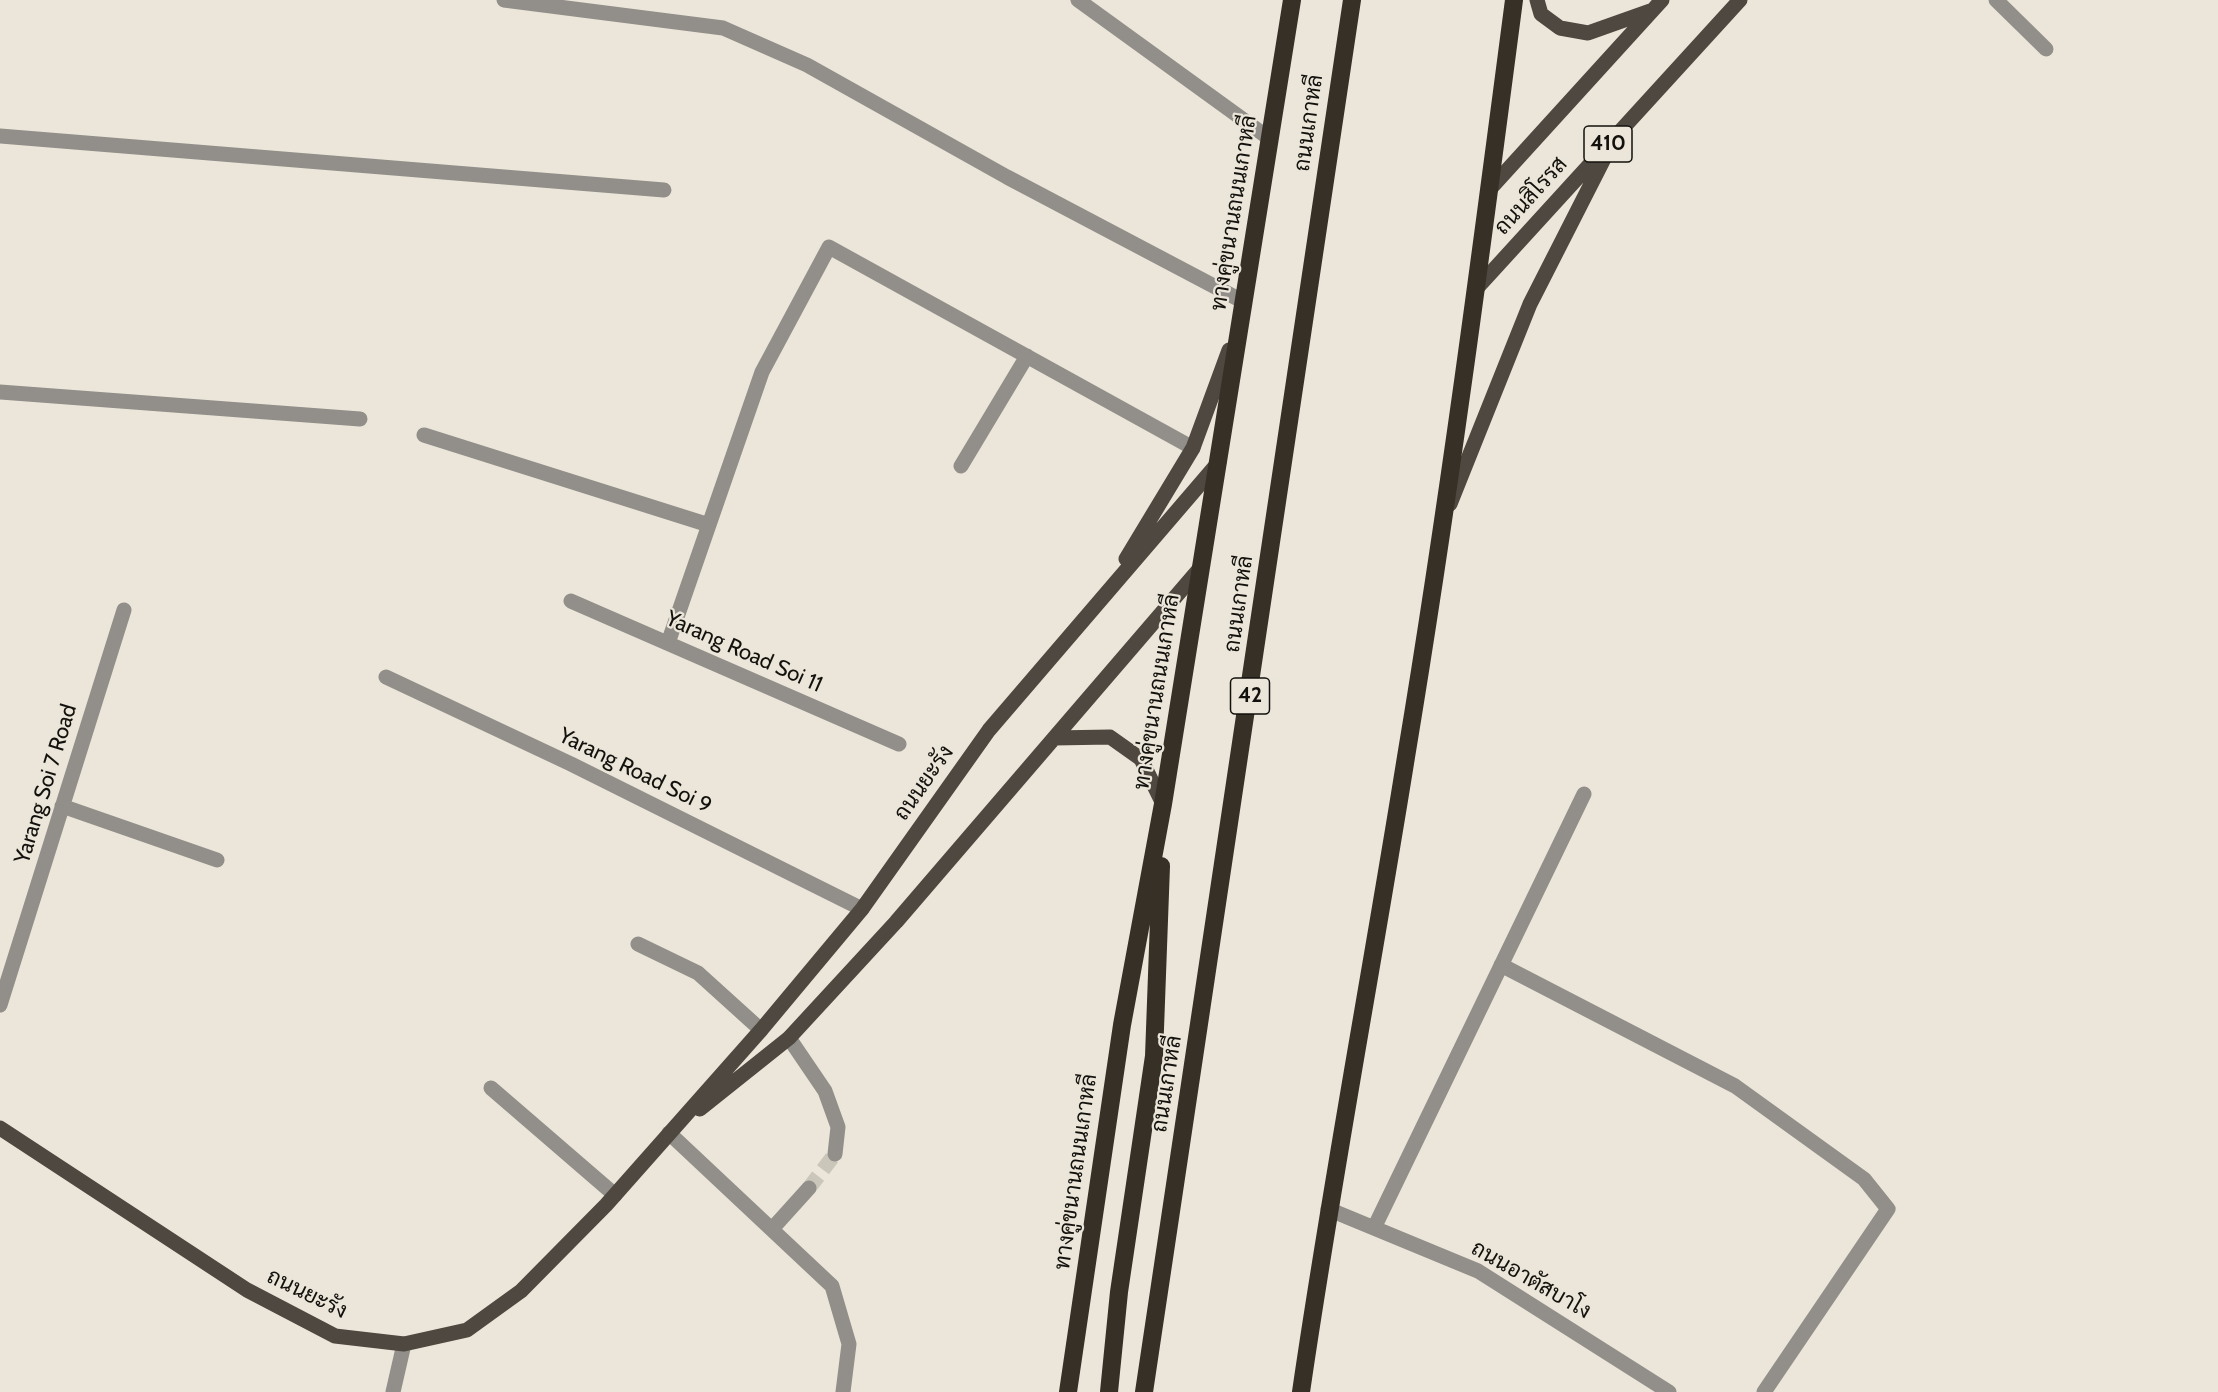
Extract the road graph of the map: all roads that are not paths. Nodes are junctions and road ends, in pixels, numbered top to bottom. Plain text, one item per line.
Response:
1 (504, 0) edge
2 (1078, 0) edge
3 (1292, 0) edge
4 (1352, 0) edge
5 (1514, 0) edge
6 (1537, 0) edge
7 (1740, 0) edge
8 (1996, 0) edge
9 (1657, 5) edge
10 (2046, 49) dead end
11 (1616, 135) junction
12 (0, 136) edge
13 (1270, 139) junction
14 (1490, 189) junction
15 (664, 190) dead end
16 (1477, 288) junction
17 (1244, 302) junction
18 (1027, 356) junction
19 (0, 392) edge
20 (360, 419) dead end
21 (424, 435) dead end
22 (1193, 448) junction
23 (1219, 462) junction
24 (961, 466) dead end
25 (709, 525) junction
26 (1442, 525) junction
27 (1202, 566) junction
28 (1105, 595) junction
29 (571, 601) dead end
30 (124, 610) dead end
31 (668, 643) junction
32 (386, 677) dead end
33 (1054, 738) junction
34 (899, 744) dead end
35 (1584, 794) dead end
36 (1163, 804) junction
37 (62, 806) junction
38 (217, 860) dead end
39 (862, 909) junction
40 (638, 944) dead end
41 (1501, 965) junction
42 (0, 1005) edge
43 (761, 1030) junction
44 (789, 1038) junction
45 (491, 1088) dead end
46 (0, 1128) edge
47 (669, 1133) junction
48 (836, 1154) tunnel mouth
49 (809, 1188) tunnel mouth
50 (615, 1195) junction
51 (1328, 1209) junction
52 (1374, 1228) junction
53 (772, 1229) junction
54 (404, 1344) junction
55 (393, 1392) edge
56 (843, 1392) edge
57 (1068, 1392) edge
58 (1109, 1392) edge
59 (1144, 1392) edge
60 (1301, 1392) edge
61 (1669, 1392) edge
62 (1764, 1392) edge

1 - 17 street
2 - 13 street
3 - 13 highway, ทางคู่ขนานถนนเกาหลี
4 - 59 highway, ถนนเกาหลี / 42
5 - 14 highway
6 - 9 main road
7 - 11 main road, ถนนสิโรรส / 410
8 - 10 street
9 - 14 main road, ถนนสิโรรส / 410
11 - 16 main road, ถนนสิโรรส / 410
11 - 26 main road
12 - 15 street
13 - 17 highway, ทางคู่ขนานถนนเกาหลี
14 - 16 highway
16 - 26 highway
17 - 22 main road
17 - 23 highway, ทางคู่ขนานถนนเกาหลี
18 - 22 street
18 - 24 street
18 - 25 street
19 - 20 street
21 - 25 street
22 - 28 main road
23 - 27 highway, ทางคู่ขนานถนนเกาหลี
23 - 28 main road, ถนนยะรัง
25 - 31 street
26 - 51 highway
27 - 33 main road, ถนนยะรัง
27 - 36 highway, ทางคู่ขนานถนนเกาหลี
28 - 39 main road, ถนนยะรัง
29 - 31 street, Yarang Road Soi 11
30 - 37 street, Yarang Soi 7 Road
31 - 34 street, Yarang Road Soi 11
32 - 39 street, Yarang Road Soi 9
33 - 36 main road
33 - 44 main road, ถนนยะรัง
35 - 41 street
36 - 57 highway, ทางคู่ขนานถนนเกาหลี
36 - 58 highway
37 - 38 street
37 - 42 street, Yarang Soi 7 Road
39 - 43 main road, ถนนยะรัง
40 - 43 street
41 - 52 street
41 - 62 street
43 - 47 main road, ถนนยะรัง
44 - 47 main road, ถนนยะรัง
44 - 48 street
45 - 50 street
46 - 54 main road, ถนนยะรัง
47 - 50 main road, ถนนยะรัง
47 - 53 street
49 - 53 street
50 - 54 main road, ถนนยะรัง
51 - 52 street, ถนนอาตัสบาโง
51 - 60 highway
52 - 61 street, ถนนอาตัสบาโง
53 - 56 street
54 - 55 street

